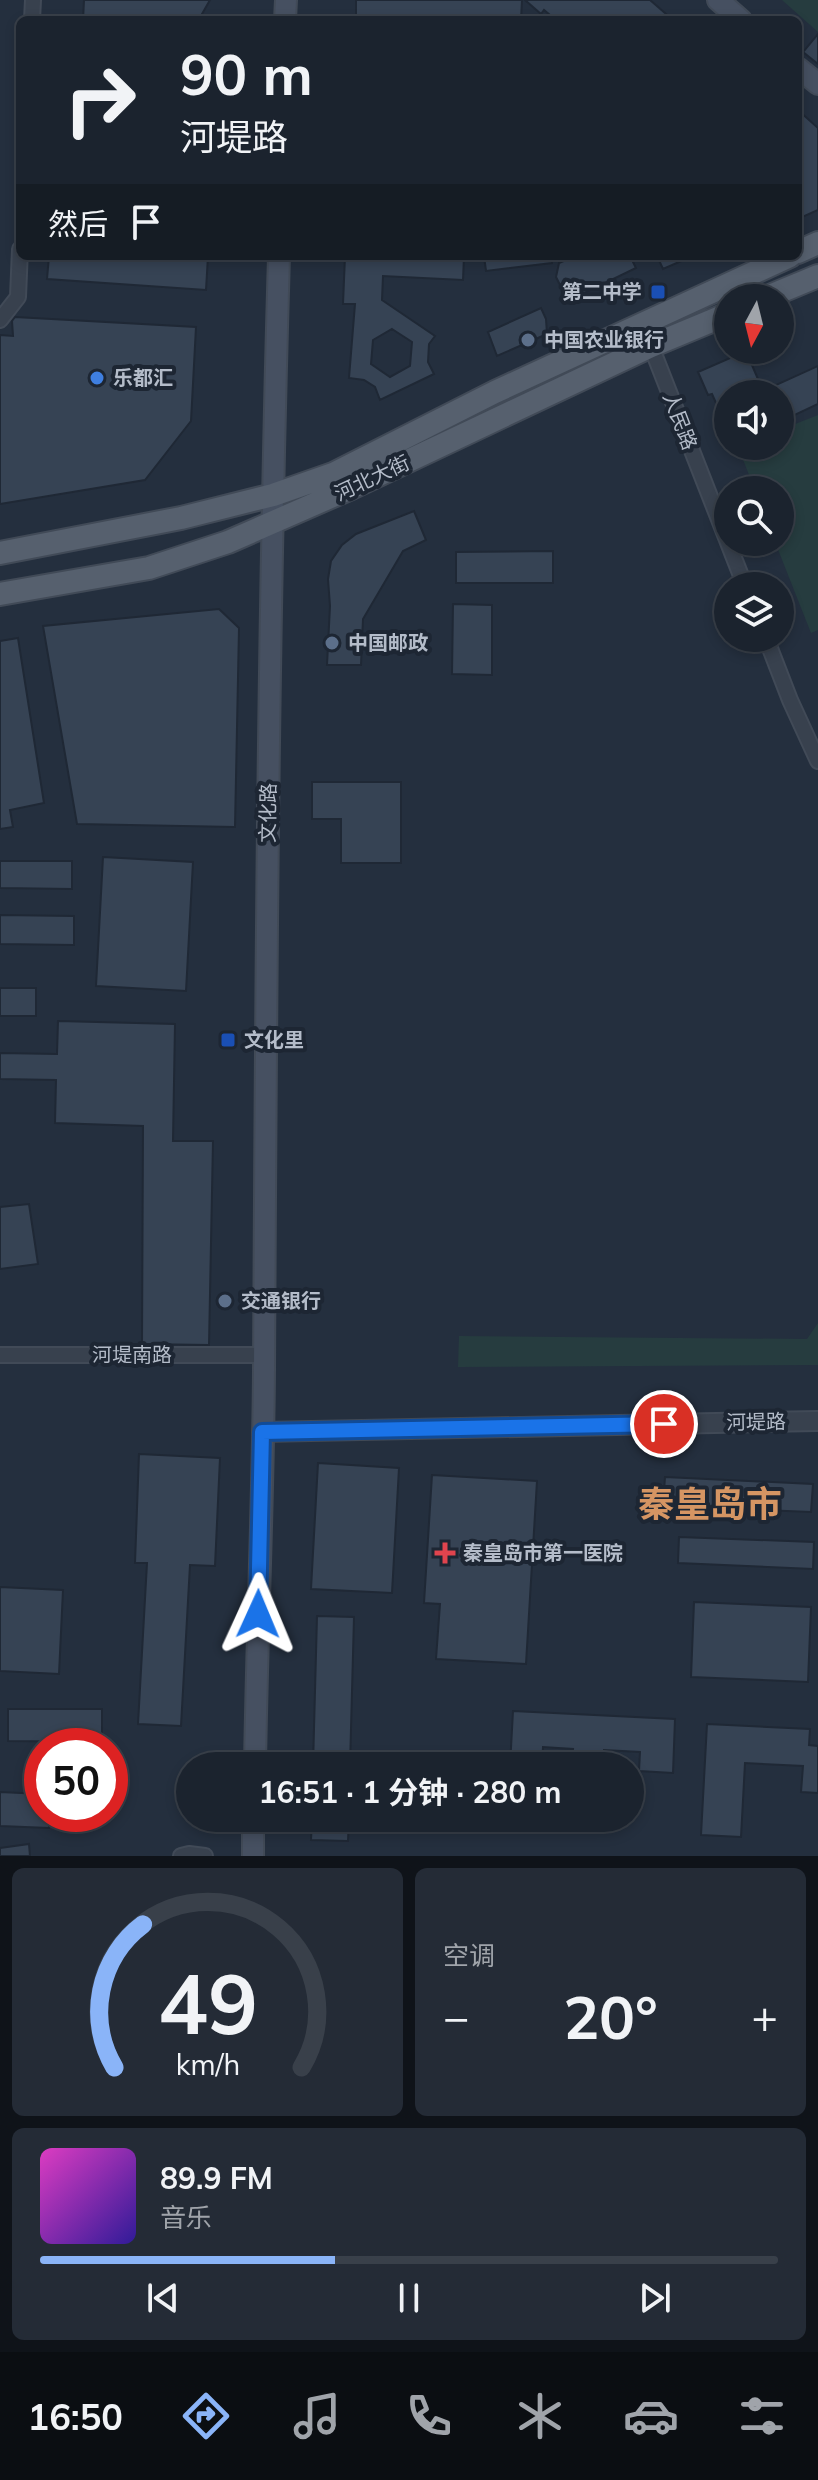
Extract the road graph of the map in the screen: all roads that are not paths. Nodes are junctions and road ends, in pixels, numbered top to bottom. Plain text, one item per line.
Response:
1 (718, 0) edge
2 (736, 16) edge
3 (802, 71) edge
4 (818, 84) edge
5 (20, 260) edge
6 (279, 260) edge
7 (781, 260) edge
8 (818, 276) edge
9 (794, 286) edge
10 (0, 320) edge
11 (714, 320) edge
12 (651, 346) junction
13 (273, 495) junction
14 (272, 522) junction
15 (0, 553) edge
16 (740, 572) edge
17 (0, 594) edge
18 (771, 652) edge
19 (818, 761) edge
20 (0, 1355) edge
21 (264, 1363) junction
22 (818, 1421) edge
23 (262, 1432) junction
24 (255, 1752) edge
25 (253, 1832) edge
26 (181, 1856) edge
27 (205, 1856) edge
28 (253, 1856) edge

1 - 2 main road
3 - 4 main road
5 - 10 street
6 - 13 main road, 文化路
7 - 13 main road
8 - 9 main road
11 - 12 main road, 河北大街
12 - 14 main road, 河北大街
12 - 16 street, 人民路
13 - 14 main road, 文化路
13 - 15 main road
14 - 17 main road, 河北大街
14 - 21 main road, 文化路
18 - 19 street
20 - 21 street, 河堤南路
21 - 23 main road, 文化路
22 - 23 street, 河堤路
23 - 24 main road
25 - 28 main road
26 - 27 street

